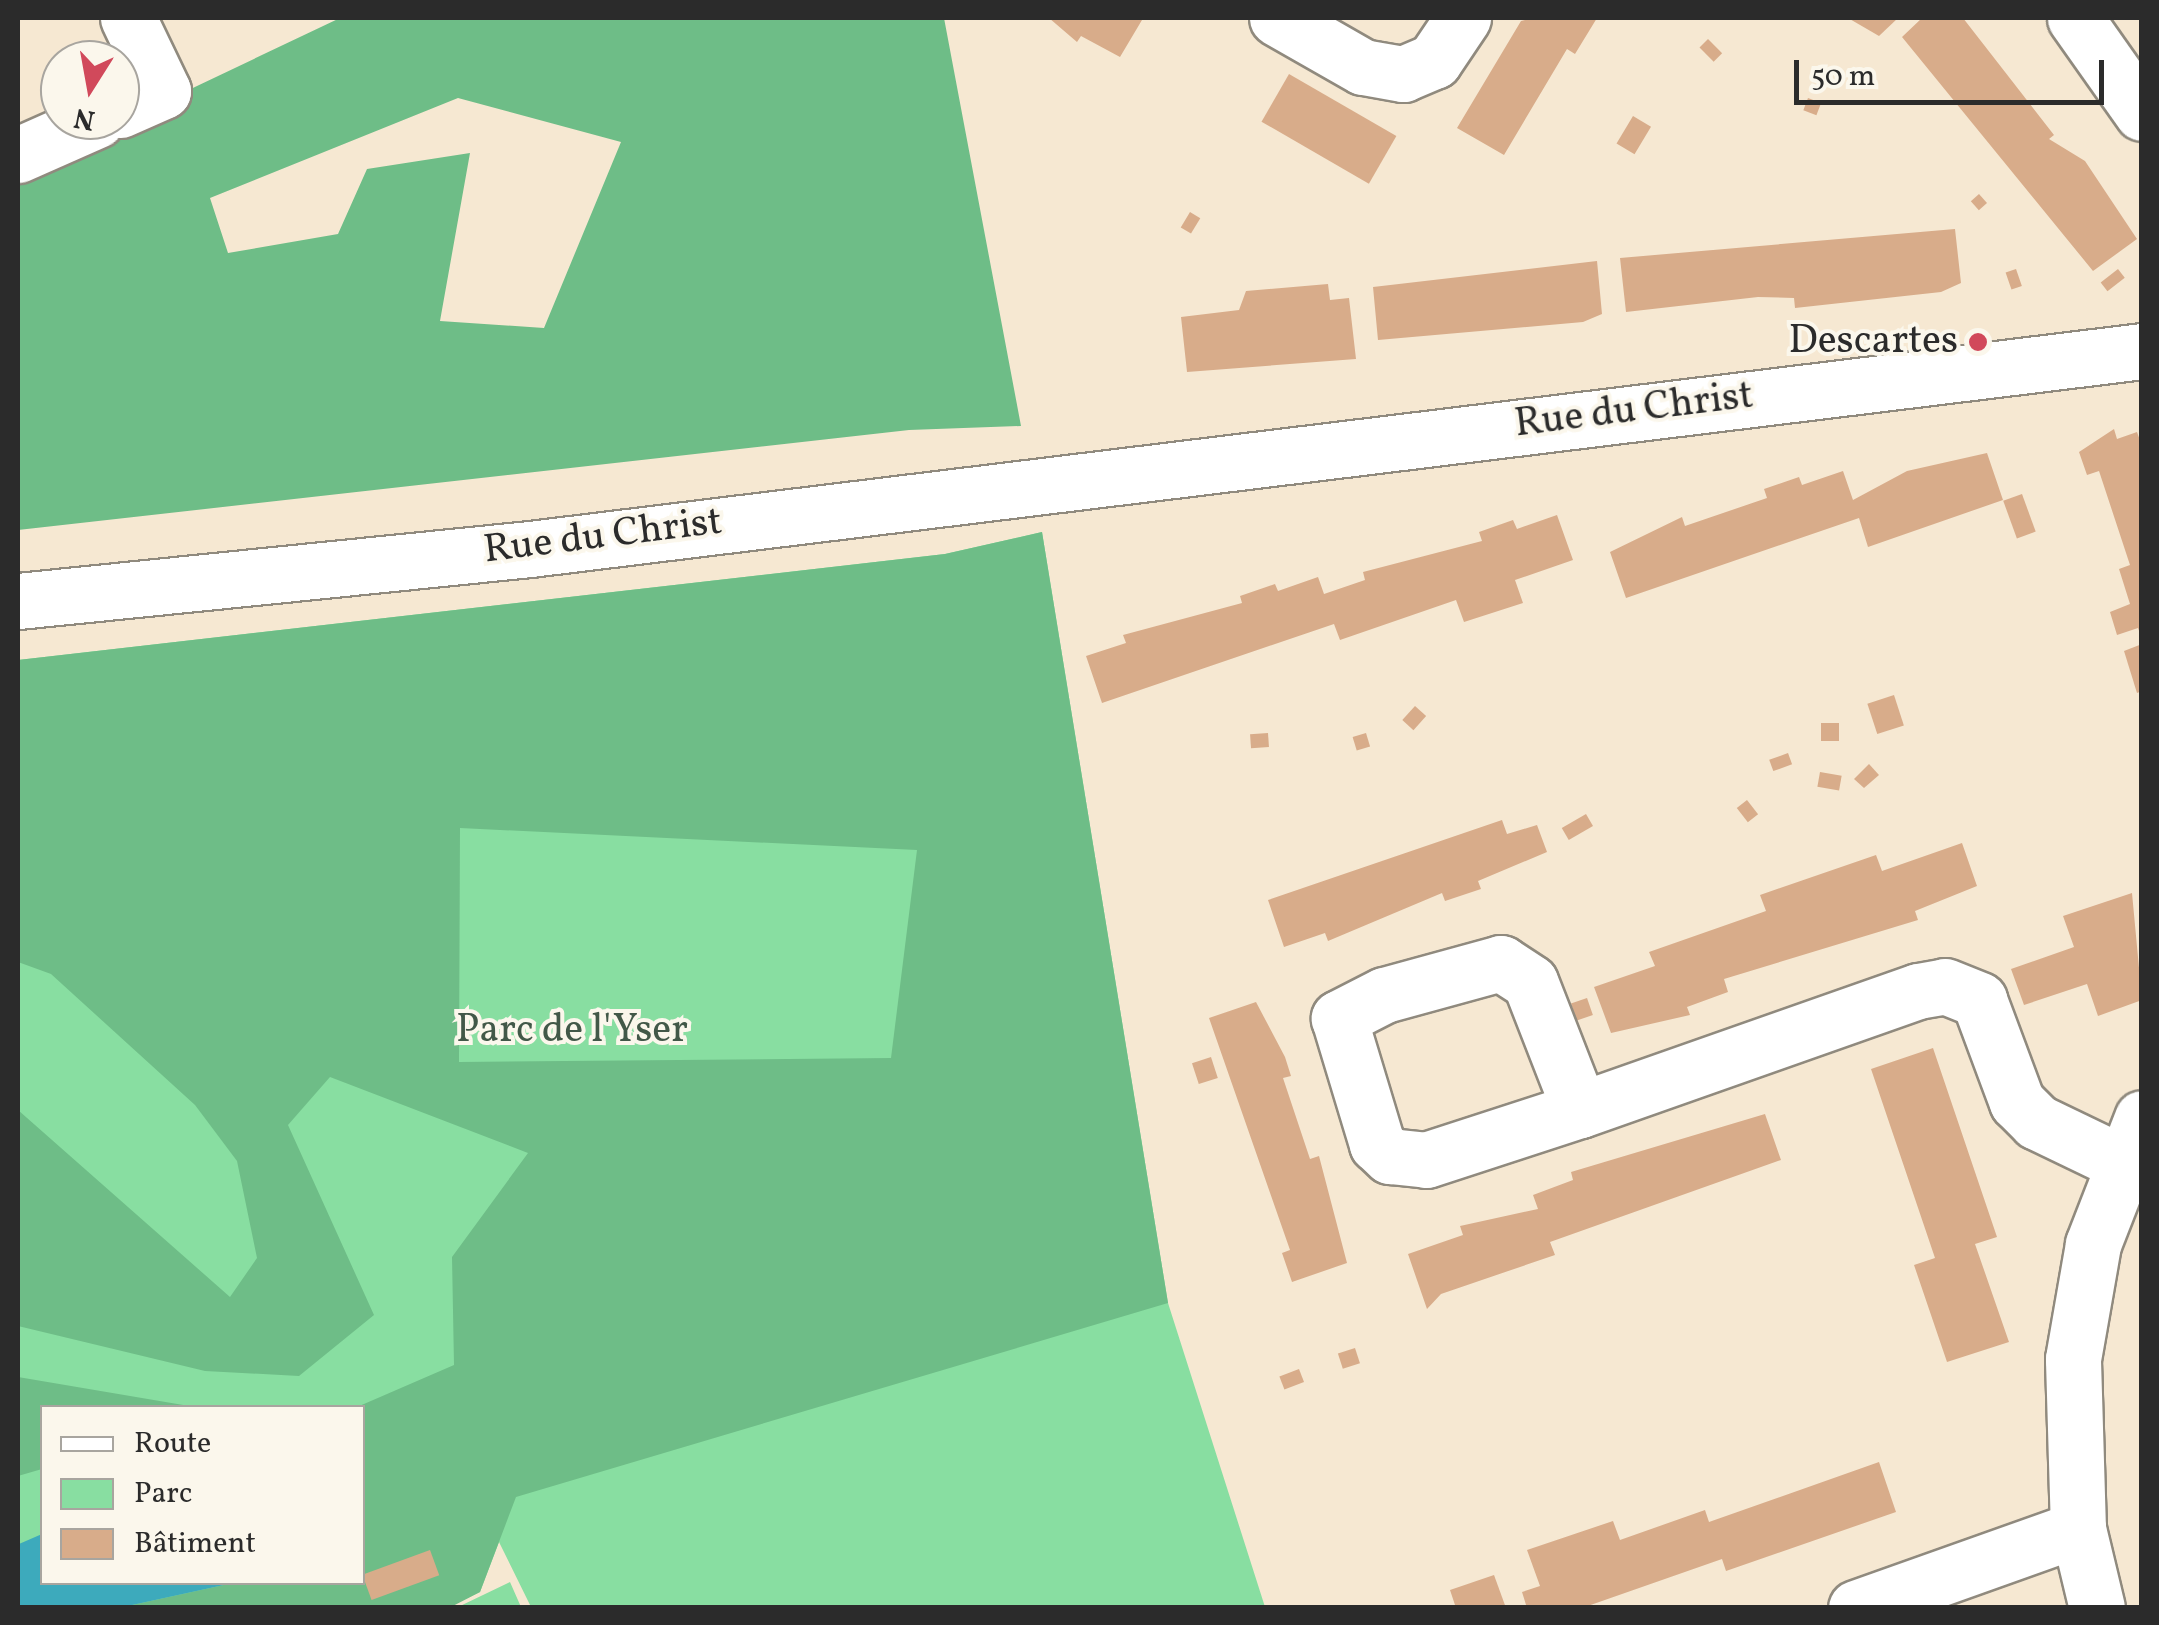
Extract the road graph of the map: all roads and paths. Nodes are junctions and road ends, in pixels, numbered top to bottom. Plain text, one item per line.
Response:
1 (1277, 18) edge
2 (1462, 18) edge
3 (2075, 18) edge
4 (140, 43) edge
5 (140, 101) edge
6 (2142, 114) edge
7 (53, 140) edge
8 (18, 156) edge
9 (2142, 351) edge
10 (1187, 464) junction
11 (18, 580) edge
12 (18, 601) edge
13 (1580, 1110) junction
14 (2131, 1140) edge
15 (2078, 1529) junction
16 (1856, 1608) edge
17 (2097, 1608) edge

1 - 2 street
3 - 6 street
4 - 5 street
7 - 8 street
9 - 10 street, Rue du Christ
10 - 11 street, Rue du Christ
10 - 12 street, Rue du Christ
13 - 13 street
13 - 14 street
14 - 15 street
15 - 16 street
15 - 17 street

